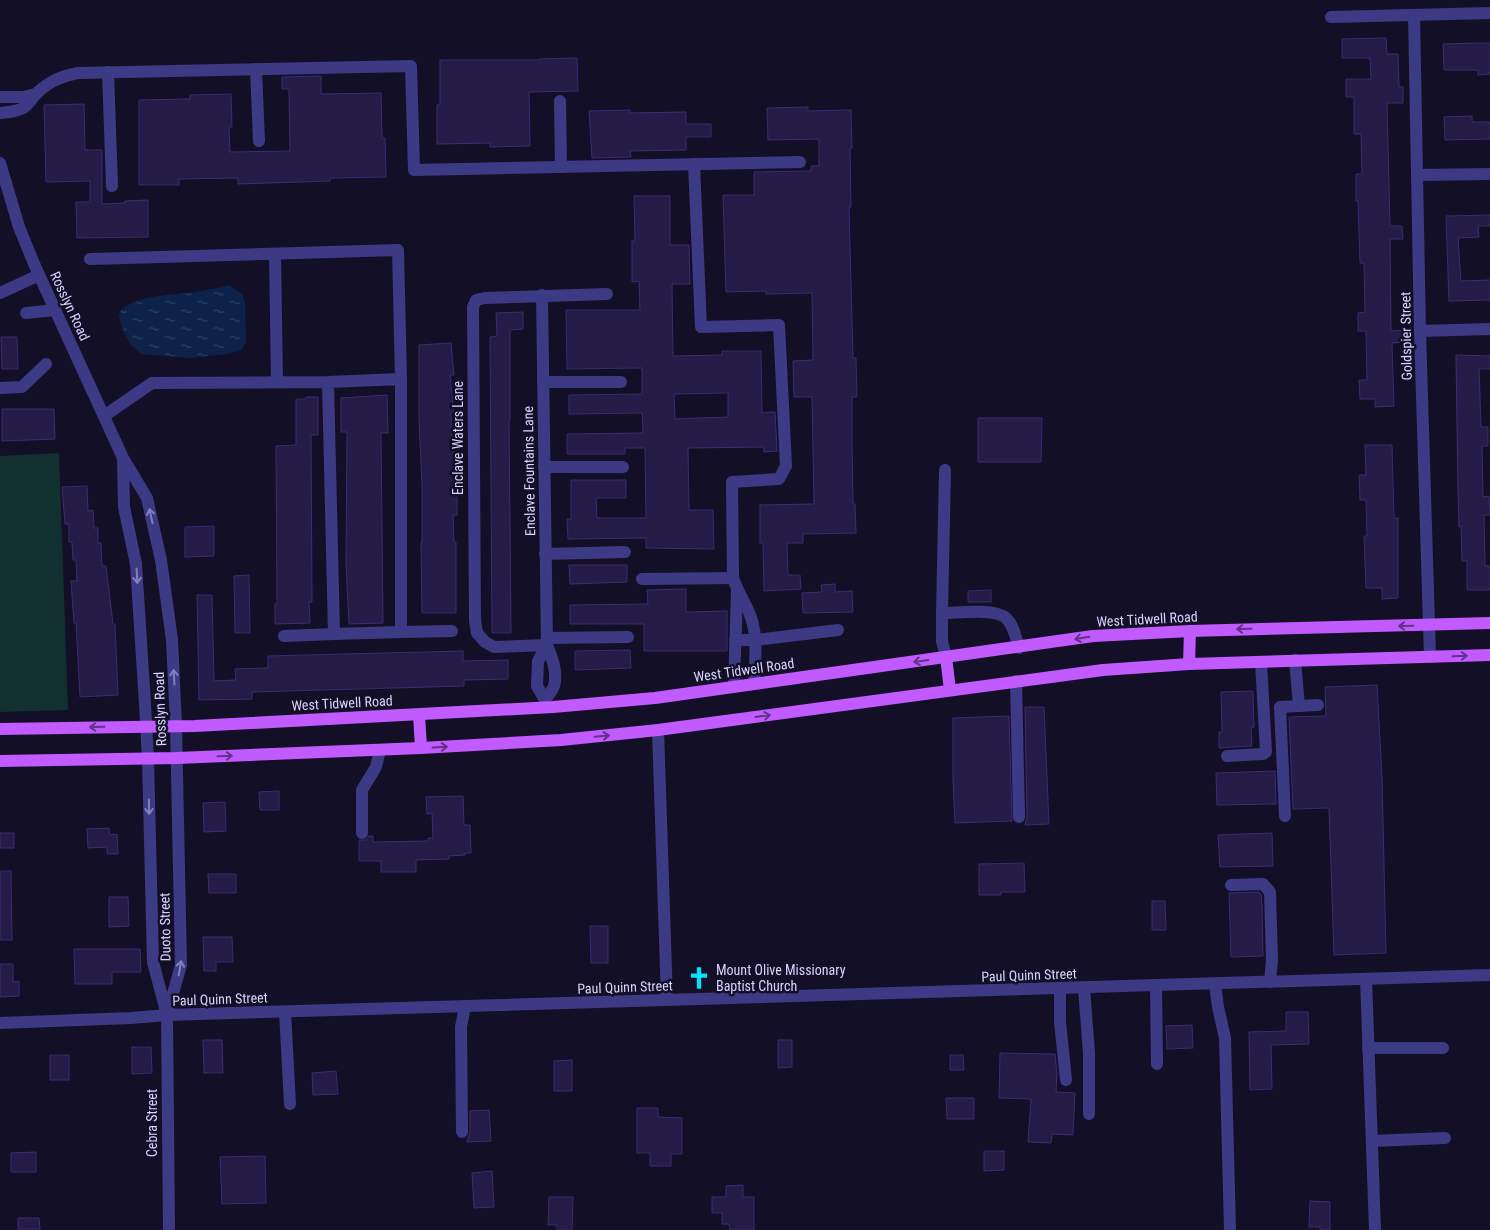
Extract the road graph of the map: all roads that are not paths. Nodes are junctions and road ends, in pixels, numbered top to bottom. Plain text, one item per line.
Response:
1 (1490, 13) edge
2 (1414, 15) junction
3 (1331, 17) dead end
4 (256, 69) junction
5 (108, 72) junction
6 (36, 94) junction
7 (0, 97) edge
8 (560, 101) dead end
9 (0, 113) edge
10 (258, 141) dead end
11 (800, 162) dead end
12 (0, 163) edge
13 (694, 164) junction
14 (561, 167) junction
15 (1490, 174) edge
16 (1418, 175) junction
17 (112, 186) dead end
18 (275, 254) junction
19 (90, 259) dead end
20 (39, 275) junction
21 (0, 293) edge
22 (607, 294) dead end
23 (542, 295) junction
24 (55, 310) junction
25 (26, 313) dead end
26 (1490, 329) edge
27 (1420, 331) junction
28 (46, 364) dead end
29 (400, 379) junction
30 (277, 382) junction
31 (328, 382) junction
32 (543, 382) junction
33 (621, 382) dead end
34 (0, 388) edge
35 (104, 416) junction
36 (123, 458) junction
37 (544, 467) junction
38 (623, 467) dead end
39 (946, 470) dead end
40 (625, 552) dead end
41 (546, 554) junction
42 (733, 578) junction
43 (642, 579) dead end
44 (737, 591) junction
45 (942, 613) junction
46 (1490, 623) edge
47 (1429, 625) junction
48 (838, 630) dead end
49 (452, 631) dead end
50 (1190, 631) junction
51 (401, 632) junction
52 (334, 634) junction
53 (284, 636) dead end
54 (628, 637) dead end
55 (736, 640) junction
56 (756, 640) junction
57 (547, 642) junction
58 (1019, 648) junction
59 (1490, 655) edge
60 (1430, 656) junction
61 (946, 657) junction
62 (1295, 660) junction
63 (1261, 662) junction
64 (1189, 664) junction
65 (538, 674) junction
66 (554, 674) junction
67 (1016, 681) junction
68 (754, 684) junction
69 (734, 687) junction
70 (950, 690) junction
71 (545, 704) junction
72 (1318, 705) dead end
73 (1299, 706) junction
74 (419, 715) junction
75 (176, 725) junction
76 (146, 726) junction
77 (0, 729) edge
78 (658, 730) junction
79 (421, 748) junction
80 (380, 750) junction
81 (1227, 756) dead end
82 (176, 758) junction
83 (148, 759) junction
84 (0, 761) edge
85 (1285, 816) dead end
86 (1019, 817) dead end
87 (362, 833) dead end
88 (1231, 885) dead end
89 (1490, 975) edge
90 (1366, 979) junction
91 (1270, 982) junction
92 (1216, 984) junction
93 (1156, 986) junction
94 (1084, 988) junction
95 (1060, 989) junction
96 (668, 1000) junction
97 (465, 1006) junction
98 (285, 1012) junction
99 (168, 1015) junction
100 (0, 1023) edge
101 (1368, 1048) junction
102 (1443, 1048) dead end
103 (1158, 1064) dead end
104 (1066, 1080) dead end
105 (290, 1104) dead end
106 (1089, 1114) dead end
107 (462, 1132) dead end
108 (1446, 1138) dead end
109 (1372, 1141) junction
110 (169, 1230) edge
111 (1230, 1230) edge
112 (1375, 1230) edge

1 - 2 street
2 - 3 street
2 - 16 street, Goldspier Street
4 - 5 street
4 - 10 street
4 - 14 street
5 - 6 street
5 - 17 street
6 - 7 street
6 - 9 street
8 - 14 street
11 - 13 street
12 - 20 street, Rosslyn Road
13 - 14 street
13 - 42 street
15 - 16 street
16 - 27 street, Goldspier Street
18 - 19 street
18 - 29 street
18 - 30 street
20 - 21 street
20 - 24 street, Rosslyn Road
22 - 23 street, Enclave Waters Lane
23 - 32 street, Enclave Fountains Lane
23 - 57 street, Enclave Waters Lane
24 - 25 street
24 - 35 street, Rosslyn Road
26 - 27 street
27 - 47 street, Goldspier Street
28 - 34 street
29 - 31 street
29 - 51 street
30 - 31 street
30 - 35 street
31 - 52 street
32 - 33 street
32 - 37 street, Enclave Fountains Lane
35 - 36 street, Rosslyn Road
75 -> 36 street, Rosslyn Road
36 -> 76 street, Rosslyn Road
37 - 38 street
37 - 41 street, Enclave Fountains Lane
39 - 45 street
40 - 41 street
41 - 57 street, Enclave Fountains Lane
42 - 43 street
42 - 44 street
44 - 55 street
44 - 56 street
45 - 58 street
45 - 61 street
46 - 47 main road, West Tidwell Road
47 -> 50 main road, West Tidwell Road
47 - 60 street, Goldspier Street
48 - 56 street
49 - 51 street
50 -> 58 main road, West Tidwell Road
50 - 64 main road
51 - 52 street
52 - 53 street
54 - 57 street
55 - 56 street
55 - 69 street
56 - 68 street
57 - 65 street, Enclave Fountains Lane
57 - 66 street, Enclave Fountains Lane
58 - 61 main road, West Tidwell Road
60 -> 59 main road
60 - 62 main road
61 -> 68 main road, West Tidwell Road
61 - 70 main road
62 - 63 main road
62 - 73 street
63 - 64 main road
63 - 81 street
64 - 67 main road
65 - 66 street
65 - 71 street, Enclave Fountains Lane
66 - 71 street, Enclave Fountains Lane
67 - 70 main road
67 - 86 street
68 - 69 main road, West Tidwell Road
69 - 71 main road, West Tidwell Road
78 -> 70 main road
71 - 74 main road, West Tidwell Road
72 - 73 street
73 - 85 street
74 - 75 main road, West Tidwell Road
74 - 79 main road
75 - 76 main road, West Tidwell Road
75 - 82 street, Rosslyn Road
76 -> 77 main road, West Tidwell Road
76 - 83 street, Rosslyn Road
79 -> 78 main road
78 - 96 street
79 - 80 main road
82 -> 80 main road
80 - 87 street
82 - 83 main road
99 -> 82 street, Duoto Street
83 - 84 main road
83 -> 99 street, Duoto Street
88 - 91 street
89 - 90 street, Paul Quinn Street
90 - 91 street, Paul Quinn Street
90 - 101 street
91 - 92 street, Paul Quinn Street
92 - 93 street, Paul Quinn Street
92 - 111 street
93 - 94 street, Paul Quinn Street
93 - 103 street
94 - 95 street, Paul Quinn Street
94 - 106 street
95 - 96 street, Paul Quinn Street
95 - 104 street
96 - 97 street, Paul Quinn Street
97 - 98 street, Paul Quinn Street
97 - 107 street
98 - 99 street, Paul Quinn Street
98 - 105 street
99 - 100 street, Paul Quinn Street
99 - 110 street, Cebra Street
101 - 102 street
101 - 109 street
108 - 109 street
109 - 112 street

